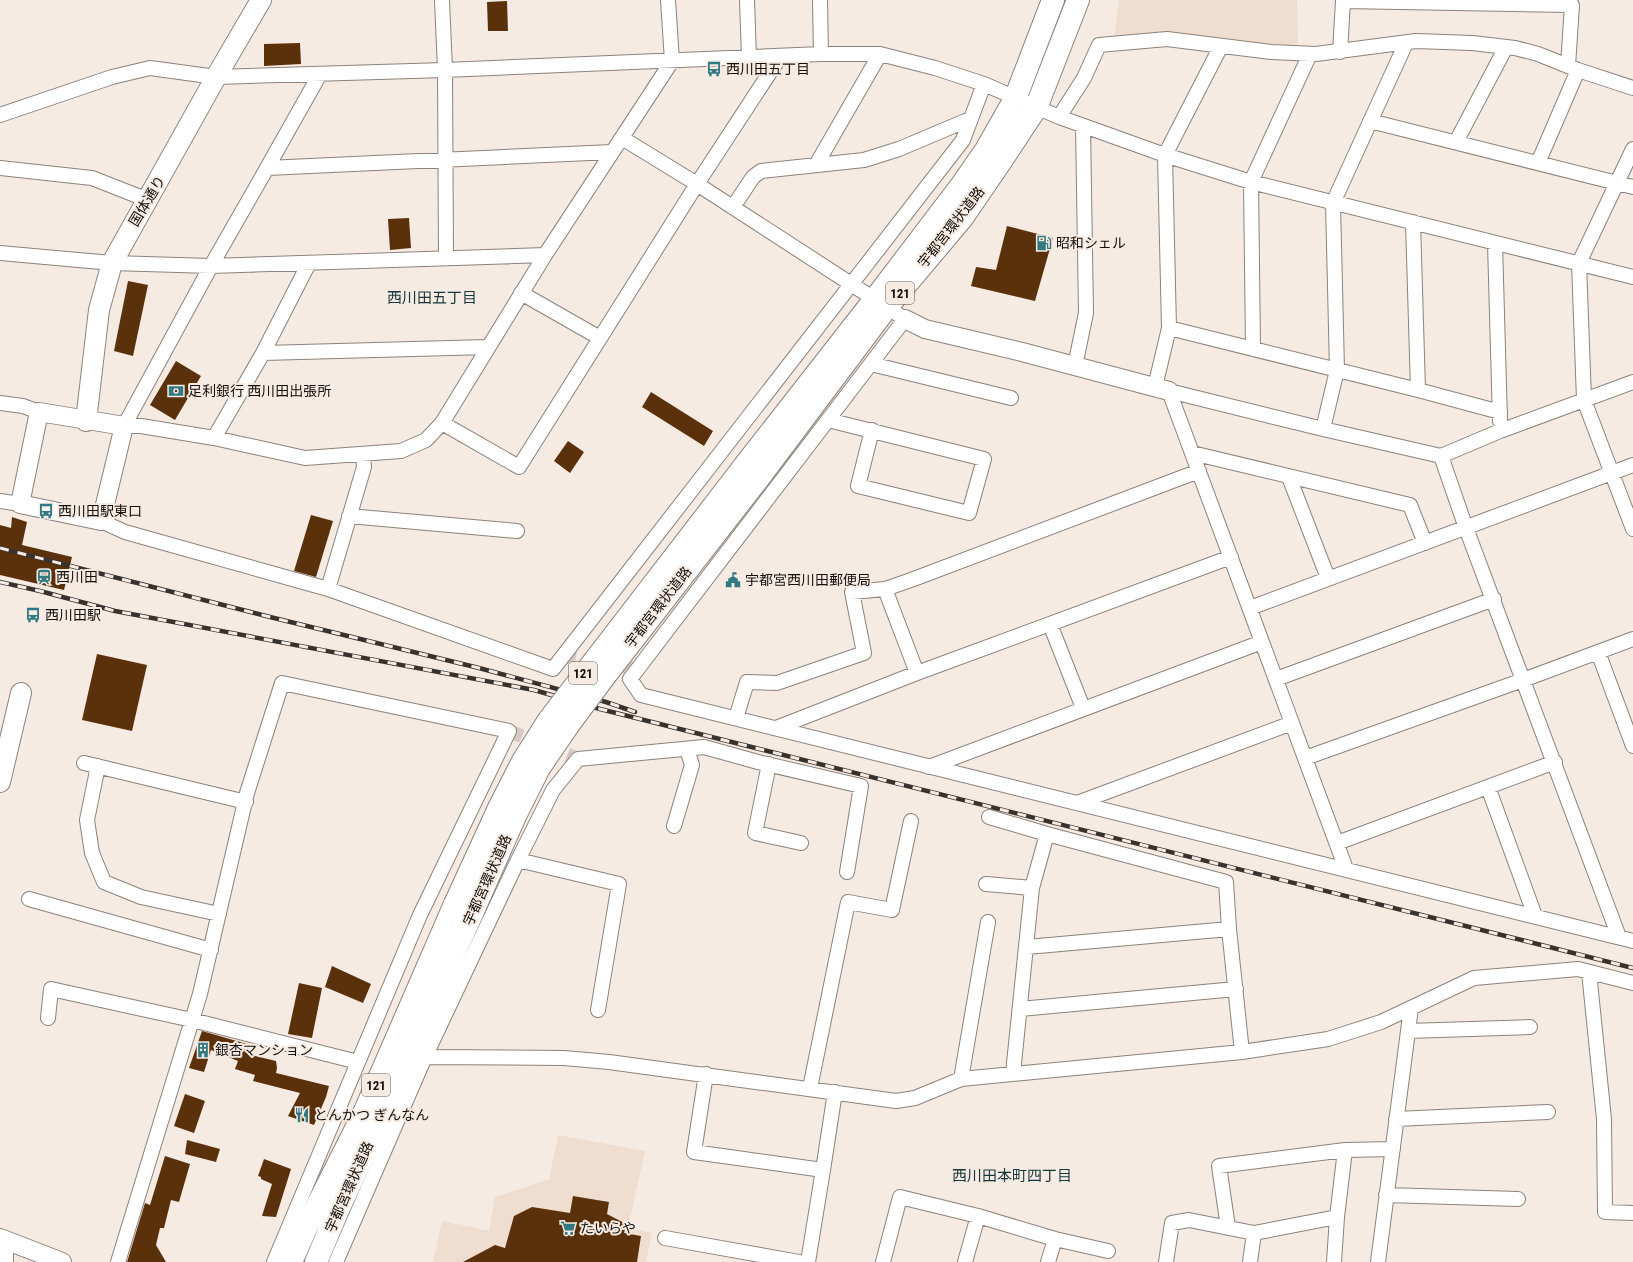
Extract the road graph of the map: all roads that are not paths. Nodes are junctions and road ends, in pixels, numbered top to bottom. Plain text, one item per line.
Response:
1 (261, 0) edge
2 (442, 0) edge
3 (668, 0) edge
4 (747, 0) edge
5 (820, 0) edge
6 (1054, 0) edge
7 (1078, 0) edge
8 (1406, 43) junction
9 (1221, 46) junction
10 (1506, 47) junction
11 (1340, 52) junction
12 (821, 54) junction
13 (880, 54) junction
14 (1310, 54) junction
15 (780, 57) junction
16 (749, 58) junction
17 (672, 61) junction
18 (1573, 68) junction
19 (445, 70) junction
20 (320, 74) junction
21 (216, 77) junction
22 (984, 84) junction
23 (1633, 88) edge
24 (1015, 99) junction
25 (1036, 108) junction
26 (0, 115) edge
27 (1059, 117) junction
28 (970, 119) junction
29 (1370, 121) junction
30 (1083, 126) junction
31 (622, 138) junction
32 (1456, 142) junction
33 (1633, 150) edge
34 (612, 152) junction
35 (1165, 155) junction
36 (446, 160) junction
37 (1538, 163) junction
38 (816, 165) junction
39 (0, 168) edge
40 (267, 168) junction
41 (1250, 182) junction
42 (1617, 183) junction
43 (697, 184) junction
44 (1633, 187) edge
45 (148, 200) junction
46 (1333, 203) junction
47 (733, 207) junction
48 (1413, 222) junction
49 (1495, 242) junction
50 (0, 253) edge
51 (545, 254) junction
52 (446, 258) junction
53 (112, 263) junction
54 (309, 263) junction
55 (1579, 263) junction
56 (211, 266) junction
57 (1633, 278) edge
58 (852, 284) junction
59 (521, 293) junction
60 (889, 308) junction
61 (1169, 328) junction
62 (600, 338) junction
63 (488, 347) junction
64 (1253, 349) junction
65 (263, 353) junction
66 (871, 364) junction
67 (1075, 366) junction
68 (1337, 370) junction
69 (1633, 382) edge
70 (1162, 389) junction
71 (1418, 390) junction
72 (1011, 398) dead end
73 (1584, 400) junction
74 (0, 403) edge
75 (39, 412) junction
76 (1500, 412) junction
77 (828, 420) junction
78 (86, 421) junction
79 (442, 423) junction
80 (124, 426) junction
81 (872, 430) junction
82 (1323, 430) junction
83 (1500, 431) junction
84 (214, 438) junction
85 (1192, 453) junction
86 (363, 455) junction
87 (1441, 456) junction
88 (1633, 465) edge
89 (1199, 471) junction
90 (1612, 473) junction
91 (1289, 477) junction
92 (0, 501) edge
93 (20, 504) junction
94 (350, 516) junction
95 (101, 521) junction
96 (1466, 528) junction
97 (1633, 529) edge
98 (517, 531) dead end
99 (1425, 543) junction
100 (1230, 557) junction
101 (1328, 578) junction
102 (328, 589) junction
103 (885, 589) junction
104 (1494, 600) junction
105 (1250, 608) junction
106 (1050, 624) junction
107 (1633, 639) edge
108 (1262, 642) junction
109 (1598, 652) junction
110 (917, 673) junction
111 (1276, 679) junction
112 (1523, 680) junction
113 (21, 693) dead end
114 (1084, 708) junction
115 (736, 718) junction
116 (1292, 723) junction
117 (776, 728) junction
118 (1633, 746) edge
119 (687, 748) junction
120 (1305, 758) junction
121 (1554, 762) junction
122 (769, 764) junction
123 (929, 767) junction
124 (0, 782) edge
125 (1488, 787) junction
126 (246, 802) junction
127 (1077, 803) junction
128 (989, 817) dead end
129 (911, 821) dead end
130 (674, 826) dead end
131 (1047, 834) junction
132 (801, 843) dead end
133 (1337, 843) junction
134 (518, 860) junction
135 (1346, 869) junction
136 (847, 872) dead end
137 (986, 884) dead end
138 (1032, 888) junction
139 (29, 899) dead end
140 (464, 908) junction
141 (219, 914) junction
142 (1535, 916) junction
143 (988, 922) dead end
144 (1229, 929) junction
145 (1619, 937) junction
146 (1633, 941) edge
147 (1027, 947) junction
148 (211, 950) junction
149 (1589, 972) junction
150 (1633, 983) edge
151 (1236, 989) junction
152 (1411, 1008) junction
153 (1020, 1009) junction
154 (598, 1010) dead end
155 (48, 1018) dead end
156 (192, 1020) junction
157 (1530, 1027) dead end
158 (1408, 1031) junction
159 (1242, 1052) junction
160 (425, 1057) junction
161 (358, 1062) junction
162 (706, 1074) junction
163 (1013, 1074) junction
164 (961, 1079) junction
165 (810, 1088) junction
166 (834, 1092) junction
167 (1548, 1112) dead end
168 (1396, 1119) junction
169 (1393, 1149) junction
170 (1345, 1150) junction
171 (823, 1170) junction
172 (1386, 1195) junction
173 (1518, 1199) dead end
174 (1633, 1213) edge
175 (978, 1216) junction
176 (1338, 1217) junction
177 (1228, 1228) junction
178 (1254, 1233) junction
179 (665, 1238) dead end
180 (1055, 1239) junction
181 (3, 1240) edge
182 (1108, 1251) dead end
183 (6, 1262) edge
184 (62, 1262) edge
185 (118, 1262) edge
186 (274, 1262) edge
187 (291, 1262) edge
188 (316, 1262) edge
189 (336, 1262) edge
190 (798, 1262) edge
191 (808, 1262) edge
192 (883, 1262) edge
193 (965, 1262) edge
194 (1048, 1262) edge
195 (1166, 1262) edge
196 (1250, 1262) edge
197 (1334, 1262) edge
198 (1378, 1262) edge

1 - 21 main road, 国体通り
2 - 19 street
3 - 17 street
4 - 16 street
5 - 12 street
6 - 24 highway, 宇都宮環状道路 / 121
7 - 25 highway, 宇都宮環状道路 / 121
8 - 10 street
8 - 11 street
8 - 29 street
9 - 14 street
9 - 27 street
9 - 35 street
10 - 18 street
10 - 32 street
11 - 14 street
11 - 18 street
12 - 13 street
12 - 15 street
13 - 22 street
13 - 38 street
14 - 41 street
15 - 16 street
15 - 43 street
16 - 17 street
17 - 19 street
17 - 31 street
18 - 23 street
18 - 37 street
19 - 20 street
19 - 36 street
20 - 21 street
20 - 40 street
21 - 26 street
21 - 45 main road, 国体通り
22 - 24 street
22 - 28 street
24 - 25 street
24 - 60 highway, 宇都宮環状道路 / 121
25 - 27 street
25 - 60 highway, 宇都宮環状道路 / 121
27 - 30 street
28 - 38 street
28 - 58 street
29 - 32 street
29 - 46 street
30 - 35 street
30 - 67 street
31 - 34 street
31 - 43 street
32 - 37 street
33 - 42 street
34 - 36 street
34 - 51 street
35 - 41 street
35 - 61 street
36 - 40 street
36 - 52 street
37 - 42 street
38 - 47 street
39 - 45 street
40 - 56 street
41 - 46 street
41 - 64 street
42 - 44 street
42 - 55 street
43 - 47 street
43 - 62 street
45 - 53 main road, 国体通り
46 - 48 street
46 - 68 street
47 - 58 street
48 - 49 street
48 - 71 street
49 - 55 street
49 - 76 street
50 - 53 street
51 - 52 street
51 - 59 street
52 - 54 street
53 - 56 street
53 - 78 main road, 国体通り
54 - 56 street
54 - 65 street
55 - 57 street
55 - 73 street
56 - 80 street
58 - 60 street
58 - 102 street
59 - 62 street
59 - 63 street
60 - 66 street
60 - 67 street
60 - 140 highway, 宇都宮環状道路 / 121, bridge
61 - 64 street
61 - 70 street
62 - 79 street
63 - 65 street
63 - 79 street
64 - 68 street
65 - 84 street
66 - 72 street
66 - 77 street
67 - 70 street
68 - 71 street
68 - 82 street
69 - 73 street
70 - 82 street
70 - 85 street
71 - 76 street
73 - 83 street
73 - 90 street
74 - 75 street
75 - 78 street
75 - 93 street
76 - 83 street
77 - 81 street
77 - 115 street
78 - 80 street
79 - 86 street
80 - 84 street
80 - 95 street
81 - 81 street
82 - 87 street
83 - 87 street
84 - 86 street
85 - 89 street
85 - 91 street
86 - 94 street
87 - 96 street
88 - 90 street
89 - 100 street
89 - 103 street
90 - 96 street
90 - 97 street
91 - 99 street
91 - 101 street
92 - 93 street
93 - 95 street
94 - 98 street
94 - 102 street
95 - 102 street
96 - 99 street
96 - 104 street
99 - 101 street
100 - 105 street
100 - 106 street
101 - 105 street
103 - 110 street
103 - 115 street
104 - 111 street
104 - 112 street
105 - 108 street
106 - 110 street
106 - 114 street
107 - 109 street
108 - 111 street
108 - 114 street
109 - 112 street
109 - 118 street
110 - 117 street
111 - 116 street
112 - 120 street
112 - 121 street
113 - 124 main road
114 - 123 street
115 - 117 street
116 - 120 street
116 - 127 street
117 - 123 street
119 - 122 street
119 - 130 street
119 - 134 street
120 - 133 street
121 - 125 street
121 - 145 street
122 - 132 street
122 - 136 street
123 - 127 street
125 - 133 street
125 - 142 street
126 - 141 street
126 - 141 street
126 - 161 street
127 - 135 street
128 - 131 street
129 - 165 street
131 - 138 street
131 - 144 street
133 - 135 street
134 - 154 street
134 - 160 street
135 - 142 street
137 - 138 street
138 - 147 street
139 - 148 street
140 - 187 highway, 宇都宮環状道路 / 121
140 - 188 highway, 宇都宮環状道路 / 121
141 - 148 street
142 - 145 street
143 - 164 street
144 - 147 street
144 - 151 street
145 - 146 street
147 - 153 street
148 - 156 street
149 - 150 street
149 - 152 street
149 - 174 street
151 - 153 street
151 - 159 street
152 - 158 street
152 - 159 street
153 - 163 street
155 - 156 street
156 - 161 street
156 - 185 street
157 - 158 street
158 - 168 street
159 - 163 street
160 - 162 street
160 - 189 street
161 - 186 street
162 - 165 street
162 - 171 street
163 - 164 street
164 - 166 street
165 - 166 street
166 - 171 street
167 - 168 street
168 - 169 street
169 - 170 street
169 - 172 street
170 - 176 street
170 - 177 street
171 - 191 street
172 - 173 street
172 - 198 street
175 - 180 street
175 - 192 street
175 - 193 street
176 - 178 street
176 - 197 street
177 - 178 street
177 - 195 street
178 - 196 street
179 - 190 street
180 - 182 street
180 - 194 street
181 - 183 street
181 - 184 street

